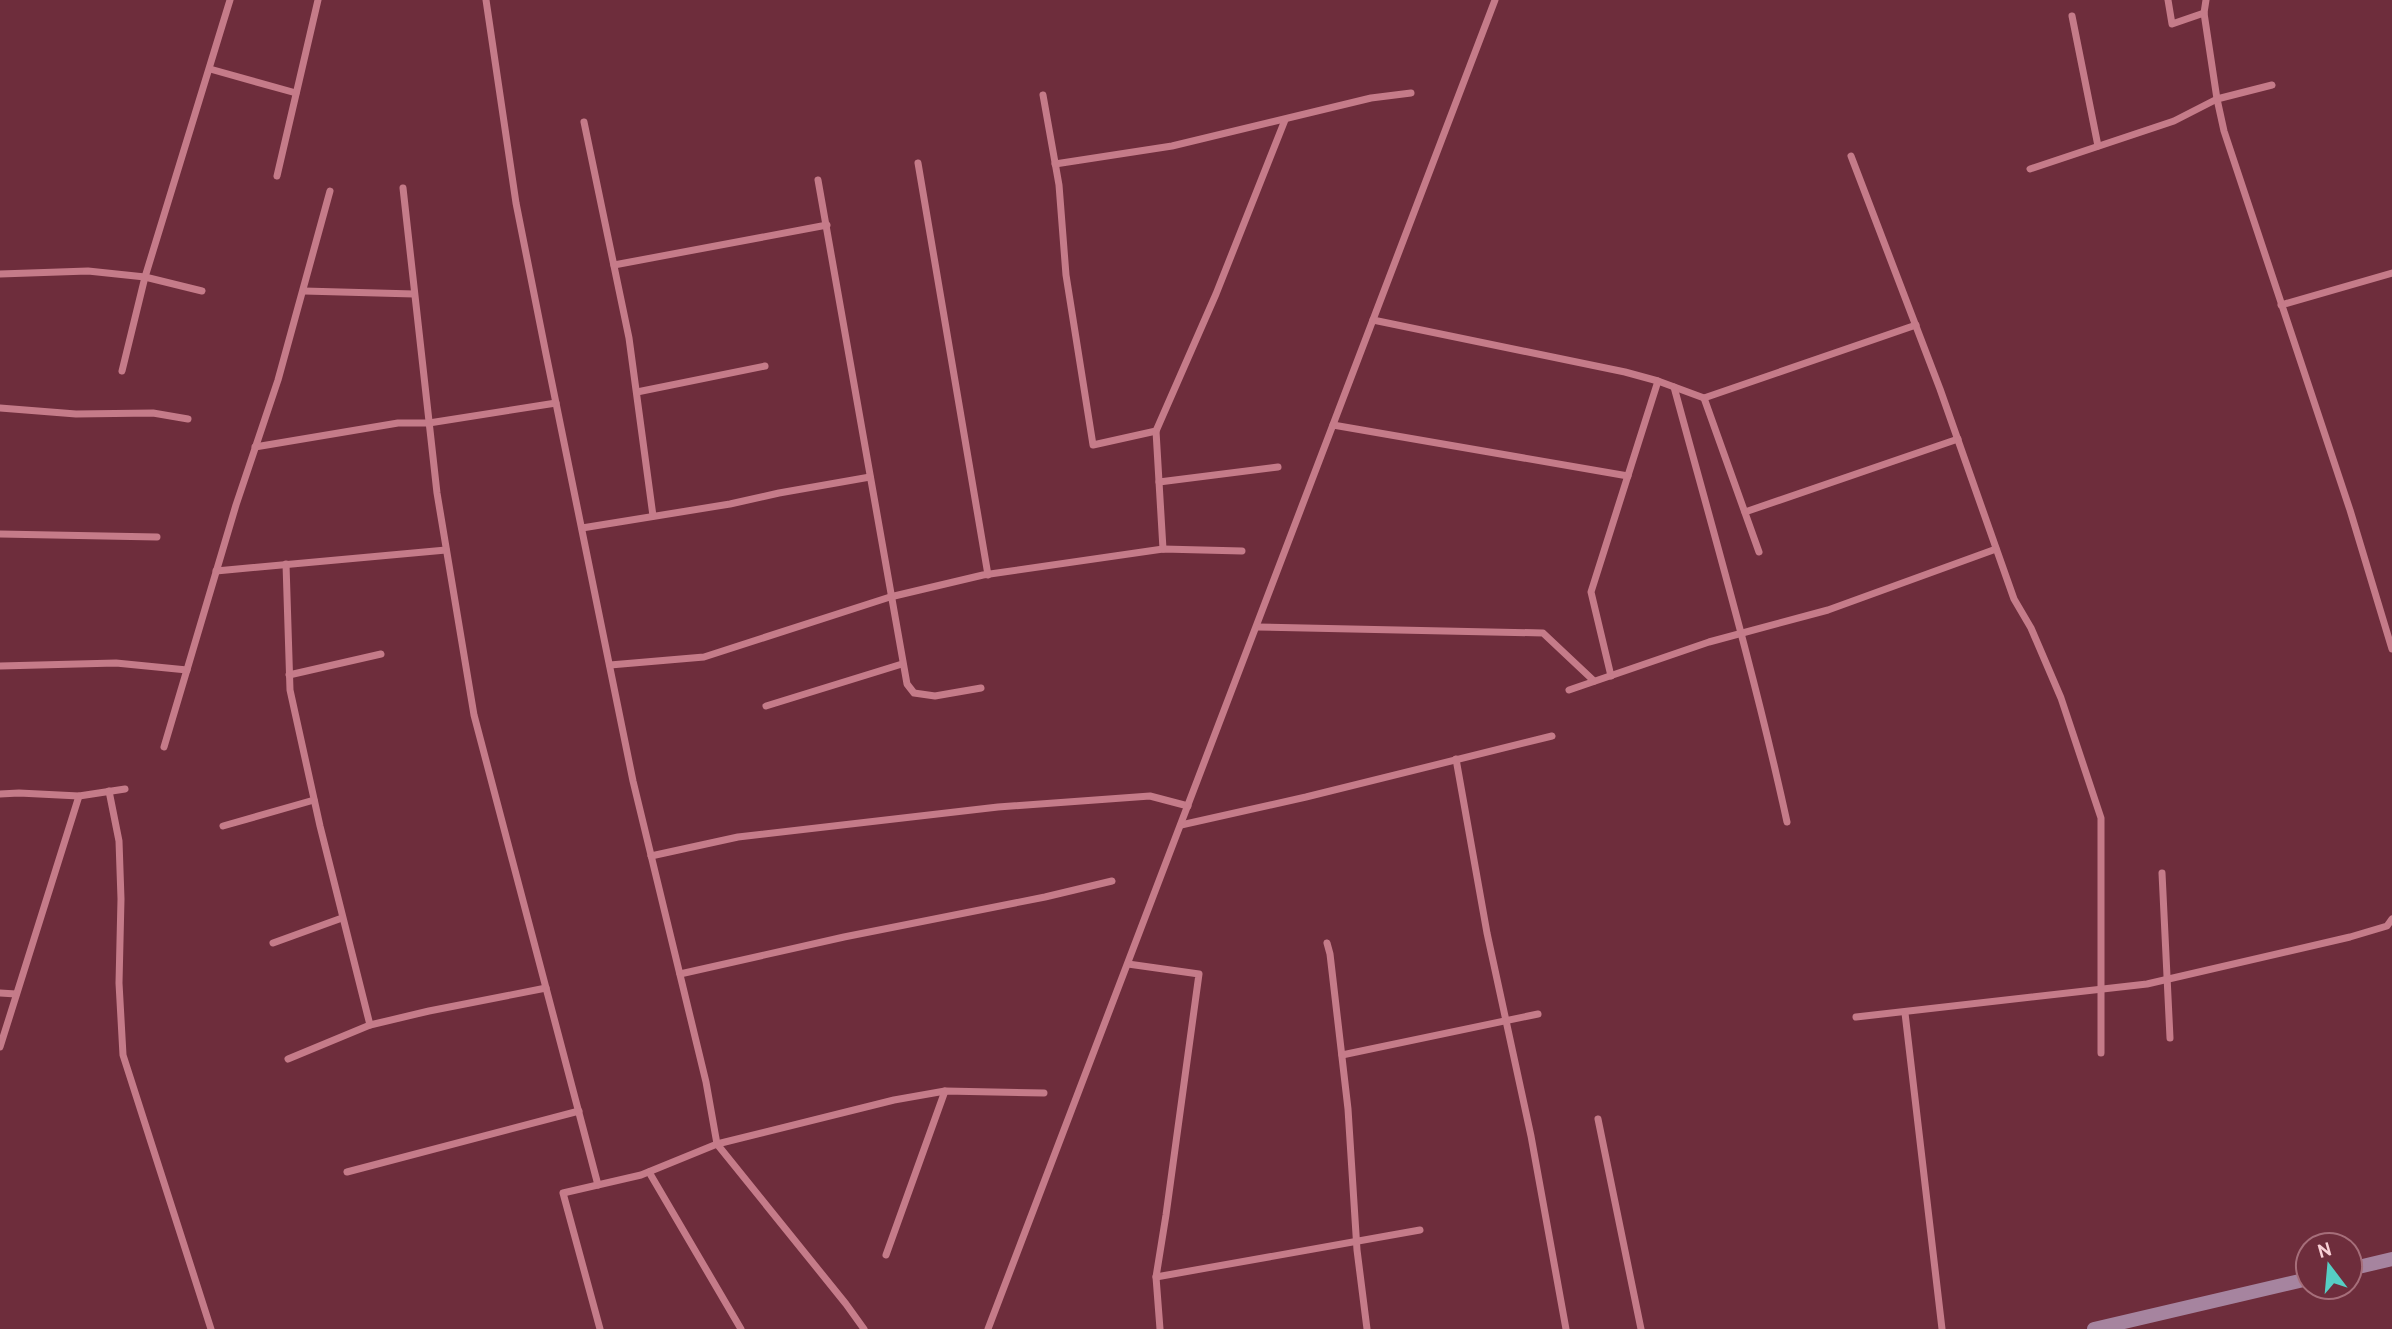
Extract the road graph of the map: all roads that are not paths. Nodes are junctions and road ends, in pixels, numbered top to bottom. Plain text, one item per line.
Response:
1 (230, 0) edge
2 (318, 0) edge
3 (486, 0) edge
4 (1495, 0) edge
5 (2168, 0) edge
6 (2206, 0) edge
7 (2204, 12) junction
8 (2072, 16) dead end
9 (210, 69) junction
10 (2272, 85) dead end
11 (296, 93) junction
12 (1410, 93) dead end
13 (1043, 95) dead end
14 (2217, 99) junction
15 (1285, 120) junction
16 (584, 122) dead end
17 (2098, 146) junction
18 (1851, 156) dead end
19 (918, 163) dead end
20 (1055, 164) junction
21 (2030, 169) dead end
22 (277, 176) dead end
23 (818, 180) dead end
24 (403, 188) dead end
25 (330, 191) dead end
26 (827, 226) junction
27 (614, 265) junction
28 (2392, 273) edge
29 (0, 274) edge
30 (145, 277) junction
31 (202, 291) dead end
32 (304, 291) junction
33 (414, 294) junction
34 (2281, 305) junction
35 (1373, 320) junction
36 (1916, 325) junction
37 (765, 366) dead end
38 (122, 371) dead end
39 (1658, 381) junction
40 (1674, 387) junction
41 (637, 392) junction
42 (1704, 398) junction
43 (556, 403) junction
44 (0, 408) edge
45 (188, 419) dead end
46 (429, 423) junction
47 (1333, 425) junction
48 (1157, 431) junction
49 (1958, 439) junction
50 (255, 447) junction
51 (1278, 467) dead end
52 (1628, 476) junction
53 (870, 478) junction
54 (1159, 482) junction
55 (1745, 512) junction
56 (653, 516) junction
57 (582, 528) junction
58 (0, 534) edge
59 (157, 537) dead end
60 (1996, 549) junction
61 (446, 550) junction
62 (1163, 550) junction
63 (1242, 551) dead end
64 (1759, 552) dead end
65 (286, 564) junction
66 (216, 571) junction
67 (988, 575) junction
68 (890, 597) junction
69 (1257, 627) junction
70 (1742, 633) junction
71 (2392, 649) edge
72 (381, 654) dead end
73 (902, 664) junction
74 (610, 665) junction
75 (0, 666) edge
76 (187, 670) junction
77 (289, 675) junction
78 (1611, 676) junction
79 (1594, 681) junction
80 (981, 688) dead end
81 (1569, 690) dead end
82 (766, 706) dead end
83 (1552, 736) dead end
84 (164, 747) dead end
85 (1456, 759) junction
86 (125, 789) dead end
87 (109, 791) junction
88 (0, 794) edge
89 (79, 796) junction
90 (314, 800) junction
91 (1188, 806) junction
92 (1787, 822) dead end
93 (1181, 825) junction
94 (223, 826) dead end
95 (651, 856) junction
96 (2162, 873) dead end
97 (1112, 881) dead end
98 (342, 918) junction
99 (2392, 919) edge
100 (273, 943) dead end
101 (1327, 943) dead end
102 (1128, 964) junction
103 (680, 974) junction
104 (2167, 979) junction
105 (546, 988) junction
106 (2101, 989) junction
107 (0, 993) edge
108 (16, 994) junction
109 (1905, 1013) junction
110 (1538, 1014) dead end
111 (1856, 1017) dead end
112 (1506, 1022) junction
113 (370, 1025) junction
114 (2170, 1038) dead end
115 (0, 1047) edge
116 (2101, 1053) dead end
117 (1342, 1055) junction
118 (288, 1059) dead end
119 (945, 1091) junction
120 (1044, 1093) dead end
121 (579, 1111) junction
122 (1598, 1119) dead end
123 (717, 1144) junction
124 (347, 1172) dead end
125 (649, 1172) junction
126 (598, 1185) junction
127 (1420, 1230) dead end
128 (1357, 1241) junction
129 (886, 1255) dead end
130 (2392, 1259) edge
131 (2364, 1266) edge
132 (1156, 1276) junction
133 (2294, 1282) edge
134 (211, 1329) edge
135 (600, 1329) edge
136 (741, 1329) edge
137 (864, 1329) edge
138 (988, 1329) edge
139 (1160, 1329) edge
140 (1367, 1329) edge
141 (1566, 1329) edge
142 (1641, 1329) edge
143 (1942, 1329) edge
144 (2094, 1329) edge

1 - 9 street
2 - 11 street
3 - 43 street
4 - 35 street
5 - 7 street
6 - 7 street
7 - 14 street
8 - 17 street
9 - 11 street
9 - 30 street
10 - 14 street
11 - 22 street
12 - 15 street
13 - 20 street
14 - 17 street
14 - 34 street
15 - 20 street
15 - 48 street
16 - 27 street
17 - 21 street
18 - 36 street
19 - 67 street
20 - 48 street
23 - 26 street
24 - 33 street
25 - 32 street
26 - 27 street
26 - 53 street
27 - 41 street
28 - 34 street
29 - 30 street
30 - 31 street
30 - 38 street
32 - 33 street
32 - 50 street
33 - 46 street
34 - 71 street
35 - 39 street
35 - 47 street
36 - 42 street
36 - 49 street
37 - 41 street
39 - 40 street
39 - 52 street
40 - 42 street
40 - 70 street
41 - 56 street
42 - 55 street
43 - 46 street
43 - 57 street
44 - 45 street
46 - 50 street
46 - 61 street
47 - 52 street
47 - 69 street
48 - 54 street
49 - 55 street
49 - 60 street
50 - 66 street
51 - 54 street
52 - 78 street
53 - 56 street
53 - 68 street
54 - 62 street
55 - 64 street
56 - 57 street
57 - 74 street
58 - 59 street
60 - 70 street
60 - 106 street
61 - 65 street
61 - 105 street
62 - 63 street
62 - 67 street
65 - 66 street
65 - 77 street
66 - 76 street
67 - 68 street
68 - 73 street
68 - 74 street
69 - 79 street
69 - 91 street
70 - 78 street
70 - 92 street
72 - 77 street
73 - 80 street
73 - 82 street
74 - 95 street
75 - 76 street
76 - 84 street
77 - 90 street
78 - 79 street
79 - 81 street
83 - 85 street
85 - 93 street
85 - 112 street
86 - 87 street
87 - 89 street
87 - 134 street
88 - 89 street
89 - 108 street
90 - 94 street
90 - 98 street
91 - 93 street
91 - 95 street
93 - 102 street
95 - 103 street
96 - 104 street
97 - 103 street
98 - 100 street
98 - 113 street
99 - 104 street
101 - 117 street
102 - 132 street
102 - 138 street
103 - 123 street
104 - 106 street
104 - 114 street
105 - 113 street
105 - 121 street
106 - 109 street
106 - 116 street
107 - 108 street
108 - 115 street
109 - 111 street
109 - 143 street
110 - 112 street
112 - 117 street
112 - 141 street
113 - 118 street
117 - 128 street
119 - 120 street
119 - 123 street
119 - 129 street
121 - 124 street
121 - 126 street
122 - 142 street
123 - 125 street
123 - 137 street
125 - 126 street
125 - 136 street
126 - 135 street
127 - 128 street
128 - 132 street
128 - 140 street
130 - 131 main road
132 - 139 street
133 - 144 main road

